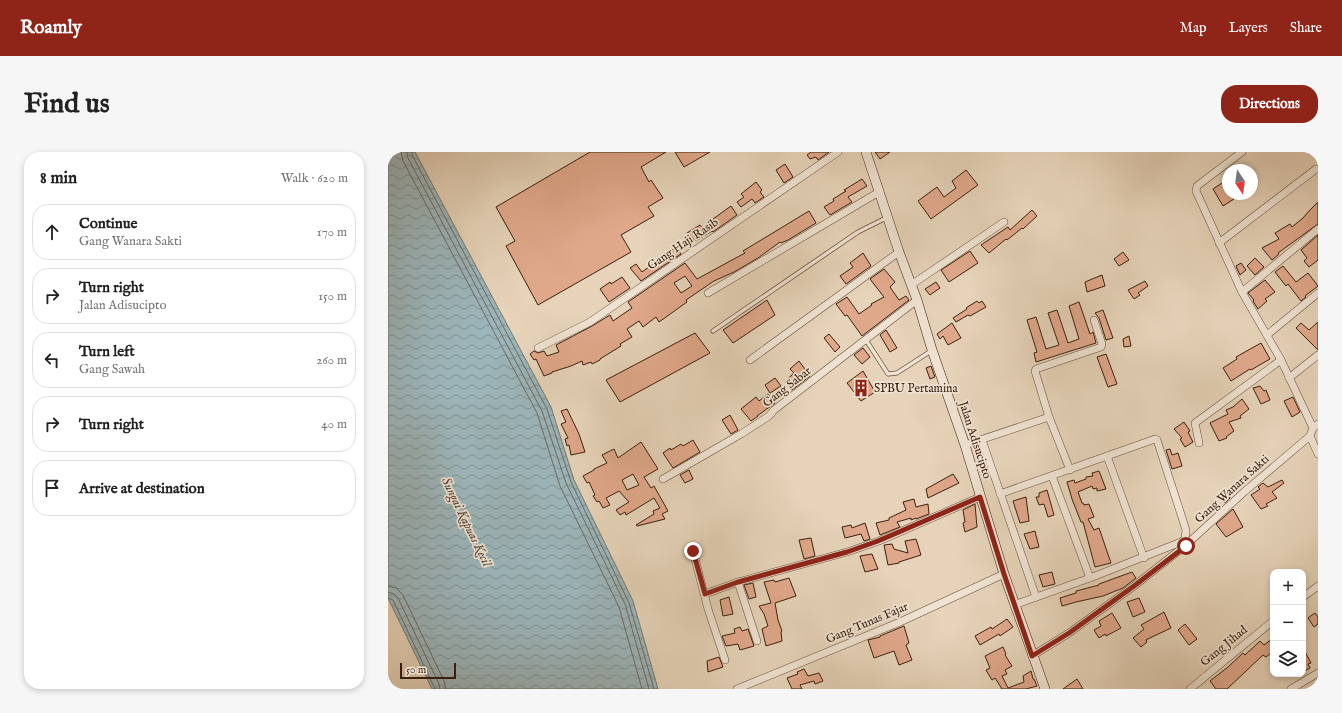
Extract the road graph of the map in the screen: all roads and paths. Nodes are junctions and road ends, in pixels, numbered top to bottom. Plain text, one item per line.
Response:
1 (838, 152) edge
2 (866, 152) edge
3 (1242, 152) edge
4 (1316, 169) dead end
5 (879, 192) junction
6 (888, 216) junction
7 (1004, 222) dead end
8 (1318, 229) edge
9 (1219, 243) junction
10 (899, 252) junction
11 (911, 285) junction
12 (1242, 292) junction
13 (708, 293) dead end
14 (1318, 293) edge
15 (917, 300) junction
16 (1094, 320) dead end
17 (713, 331) dead end
18 (1267, 335) junction
19 (866, 340) junction
20 (538, 348) dead end
21 (932, 350) junction
22 (1318, 355) edge
23 (750, 360) dead end
24 (1281, 360) junction
25 (1289, 378) junction
26 (1049, 417) junction
27 (1315, 426) edge
28 (1310, 436) junction
29 (982, 440) junction
30 (1199, 443) dead end
31 (965, 445) junction
32 (1318, 454) edge
33 (1107, 456) junction
34 (1070, 470) junction
35 (1052, 476) junction
36 (663, 479) dead end
37 (1000, 494) junction
38 (980, 497) junction
39 (693, 551) dead end
40 (1144, 558) junction
41 (1004, 574) junction
42 (1090, 578) junction
43 (738, 582) junction
44 (1318, 586) edge
45 (705, 594) junction
46 (1306, 595) edge
47 (1036, 597) junction
48 (1014, 605) junction
49 (1270, 623) edge
50 (757, 641) dead end
51 (1032, 656) junction
52 (724, 660) dead end
53 (1318, 673) edge
54 (737, 689) edge
55 (1045, 689) edge
56 (1190, 689) edge
57 (1291, 689) edge

1 - 20 street, Gang Haji Rasib
2 - 5 main road, Jalan Adisucipto
3 - 9 street
4 - 9 street
5 - 6 main road, Jalan Adisucipto
5 - 13 street
6 - 10 main road, Jalan Adisucipto
6 - 17 lane
7 - 11 street
8 - 12 street
9 - 12 street
10 - 11 main road, Jalan Adisucipto
10 - 23 street
11 - 15 main road, Jalan Adisucipto
12 - 18 street
14 - 18 street
15 - 19 street, Gang Sabar
15 - 21 main road, Jalan Adisucipto
16 - 26 street
18 - 24 street
19 - 21 lane
19 - 36 street, Gang Sabar
21 - 31 main road, Jalan Adisucipto
22 - 25 street
24 - 25 street
24 - 30 street
25 - 27 street
26 - 29 street
26 - 34 street
27 - 28 street
28 - 32 street
28 - 51 street, Gang Wanara Sakti
29 - 31 street
29 - 37 street
31 - 38 main road, Jalan Adisucipto
33 - 34 street
33 - 40 street
33 - 40 street
34 - 35 street
35 - 37 street
35 - 42 street
37 - 47 street
38 - 41 main road, Jalan Adisucipto
38 - 43 street
39 - 45 street
40 - 42 street
41 - 48 main road, Jalan Adisucipto
41 - 54 street, Gang Tunas Fajar
42 - 47 street
43 - 45 street
43 - 50 street
44 - 46 street
45 - 52 street
47 - 48 street
48 - 51 main road, Jalan Adisucipto
49 - 56 street, Gang Jihad
51 - 55 main road, Jalan Adisucipto
53 - 57 street

